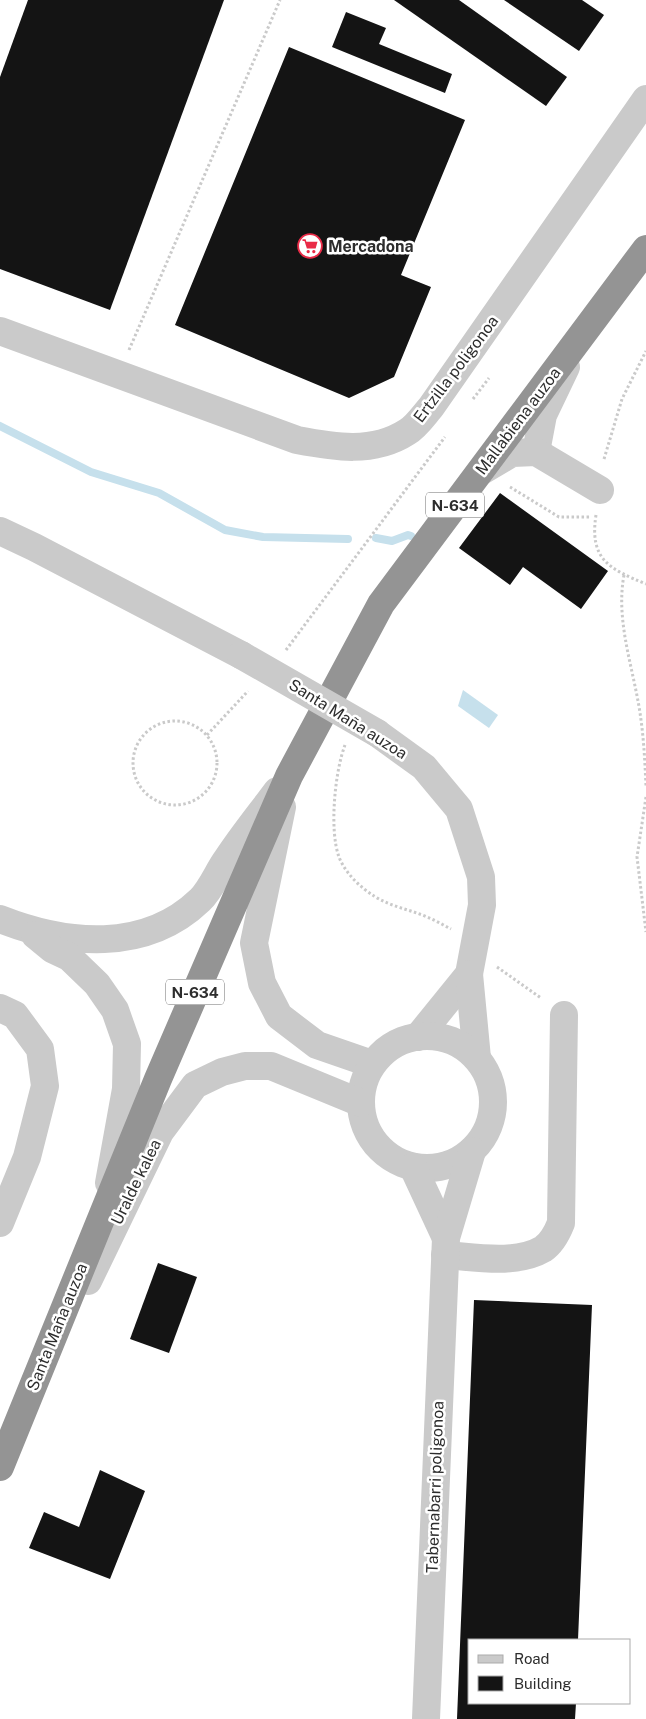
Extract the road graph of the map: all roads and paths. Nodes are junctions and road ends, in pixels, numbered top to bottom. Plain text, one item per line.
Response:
1 (280, 0) edge
2 (646, 99) edge
3 (646, 249) edge
4 (0, 331) edge
5 (581, 337) junction
6 (646, 351) edge
7 (137, 353) dead end
8 (489, 378) dead end
9 (471, 402) dead end
10 (447, 434) dead end
11 (536, 452) junction
12 (480, 472) junction
13 (506, 486) dead end
14 (600, 490) junction
15 (596, 517) junction
16 (0, 531) edge
17 (624, 575) junction
18 (646, 584) edge
19 (281, 656) dead end
20 (254, 684) dead end
21 (207, 735) junction
22 (346, 742) dead end
23 (289, 776) junction
24 (646, 786) edge
25 (646, 797) edge
26 (0, 919) edge
27 (452, 929) dead end
28 (30, 931) junction
29 (646, 932) edge
30 (495, 965) dead end
31 (469, 974) junction
32 (541, 998) dead end
33 (0, 1008) edge
34 (564, 1016) dead end
35 (418, 1037) junction
36 (477, 1058) junction
37 (372, 1064) junction
38 (361, 1103) junction
39 (472, 1151) junction
40 (412, 1167) junction
41 (105, 1209) junction
42 (0, 1223) edge
43 (446, 1247) junction
44 (5, 1456) edge
45 (426, 1719) edge

1 - 7 path
2 - 4 street, Ertzilla poligonoa
3 - 5 highway, Mallabiena auzoa / N-634
5 - 11 street
5 - 12 highway, Mallabiena auzoa / N-634
6 - 14 path
8 - 9 path
10 - 19 path
11 - 12 street
11 - 14 street
12 - 23 highway, Mallabiena auzoa / N-634
13 - 15 path
14 - 15 path
15 - 17 path
16 - 31 street, Santa Maña auzoa, bridge
17 - 18 path
17 - 24 path
20 - 21 path
21 - 21 path
22 - 27 path
23 - 28 street, Santa Maña auzoa
23 - 37 street
23 - 41 highway, Santa Maña auzoa / N-634
25 - 29 path
26 - 28 street, Santa Maña auzoa
28 - 41 street, Santa Maña auzoa
30 - 32 path
31 - 35 street, Santa Maña auzoa
31 - 36 street
33 - 42 street
34 - 43 street
35 - 36 street
35 - 37 street
36 - 39 street
37 - 38 street
38 - 40 street
38 - 44 street, Uralde kalea
39 - 40 street
39 - 43 street
40 - 43 street
41 - 44 highway, Santa Maña auzoa / N-634
43 - 45 street, Tabernabarri poligonoa

